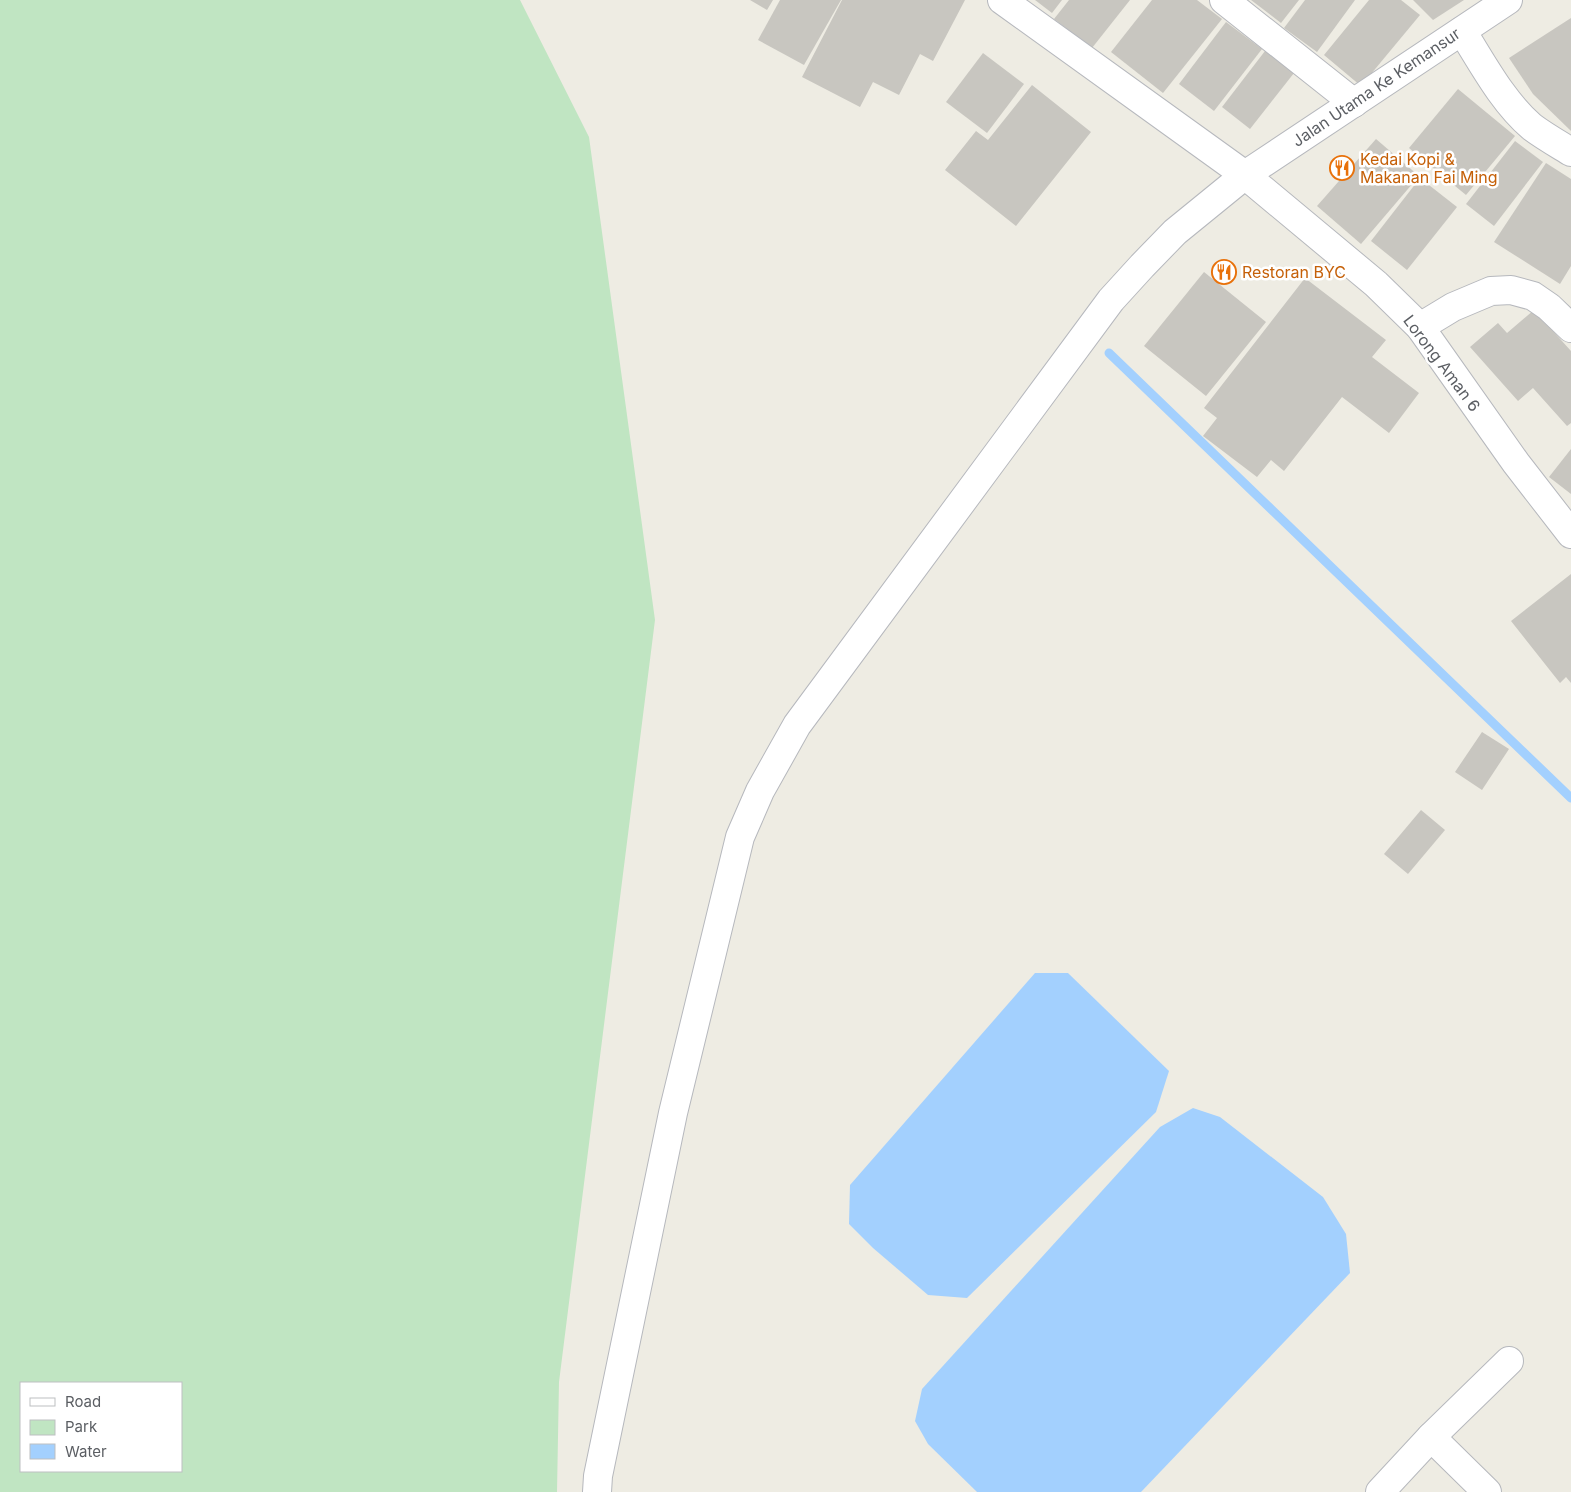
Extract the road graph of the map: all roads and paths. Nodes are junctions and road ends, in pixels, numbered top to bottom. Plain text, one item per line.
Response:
1 (1002, 0) edge
2 (1224, 0) edge
3 (1508, 0) edge
4 (1462, 31) junction
5 (1354, 102) junction
6 (1571, 152) edge
7 (1245, 175) junction
8 (1420, 327) junction
9 (1571, 328) edge
10 (1571, 534) edge
11 (1509, 1360) dead end
12 (1431, 1437) junction
13 (597, 1492) edge
14 (1380, 1492) edge
15 (1487, 1492) edge

1 - 7 street, Lorong Aman 6
2 - 5 street
3 - 4 street, Jalan Utama Ke Kemansur
4 - 5 street, Jalan Utama Ke Kemansur
4 - 6 street
5 - 7 street, Jalan Utama Ke Kemansur
7 - 8 street, Lorong Aman 6
7 - 13 street, Jalan Utama Ke Kemansur
8 - 9 street
8 - 10 street, Lorong Aman 6
11 - 12 street
12 - 14 street
12 - 15 street

